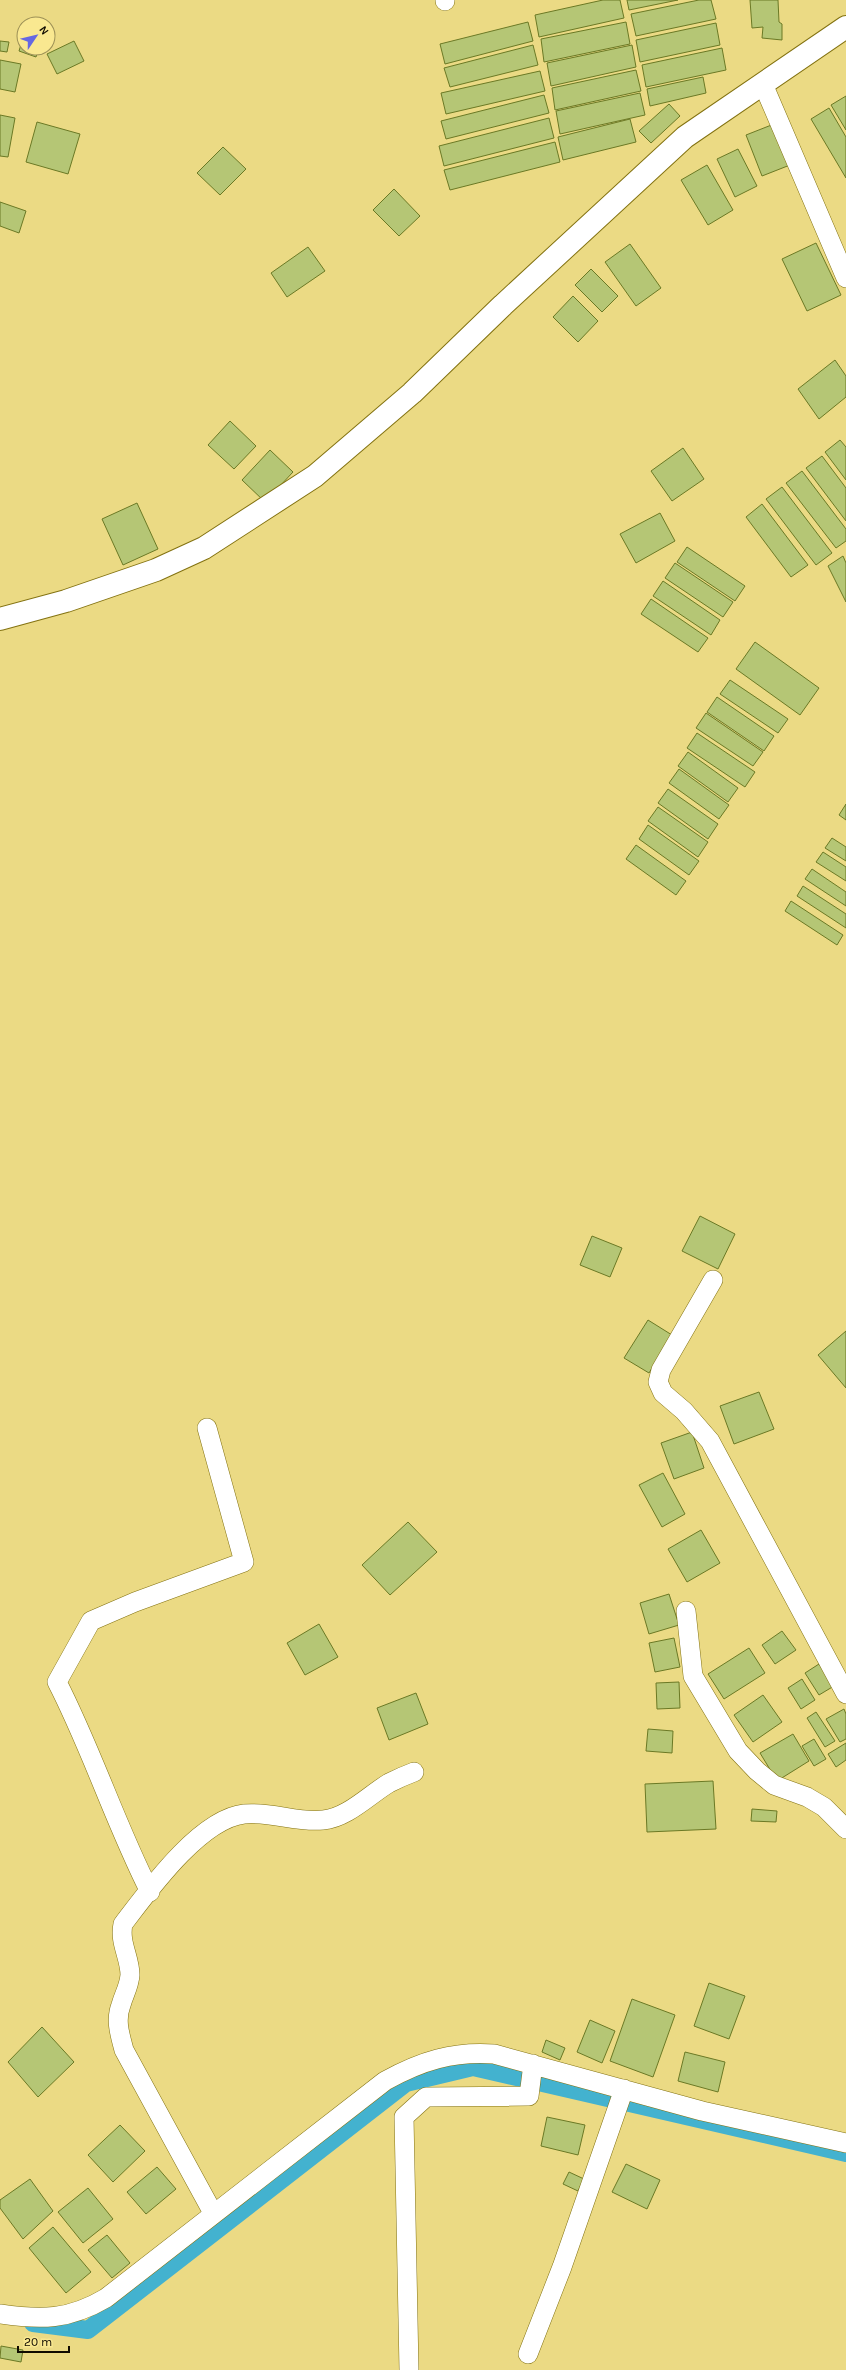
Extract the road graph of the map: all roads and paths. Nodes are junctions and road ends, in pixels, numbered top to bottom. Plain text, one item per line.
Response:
1 (846, 27) edge
2 (763, 84) junction
3 (846, 278) edge
4 (0, 619) edge
5 (713, 1280) dead end
6 (207, 1428) dead end
7 (686, 1611) dead end
8 (846, 1694) edge
9 (414, 1772) dead end
10 (846, 1830) edge
11 (150, 1892) junction
12 (533, 2064) junction
13 (624, 2089) junction
14 (846, 2143) edge
15 (213, 2213) junction
16 (0, 2314) edge
17 (528, 2354) dead end
18 (409, 2370) edge

1 - 2 street
2 - 3 street
2 - 4 street
5 - 8 street
6 - 11 street
7 - 10 street
9 - 11 street
11 - 15 street
12 - 13 street
12 - 15 street
12 - 18 street
13 - 14 street
13 - 17 street
15 - 16 street

